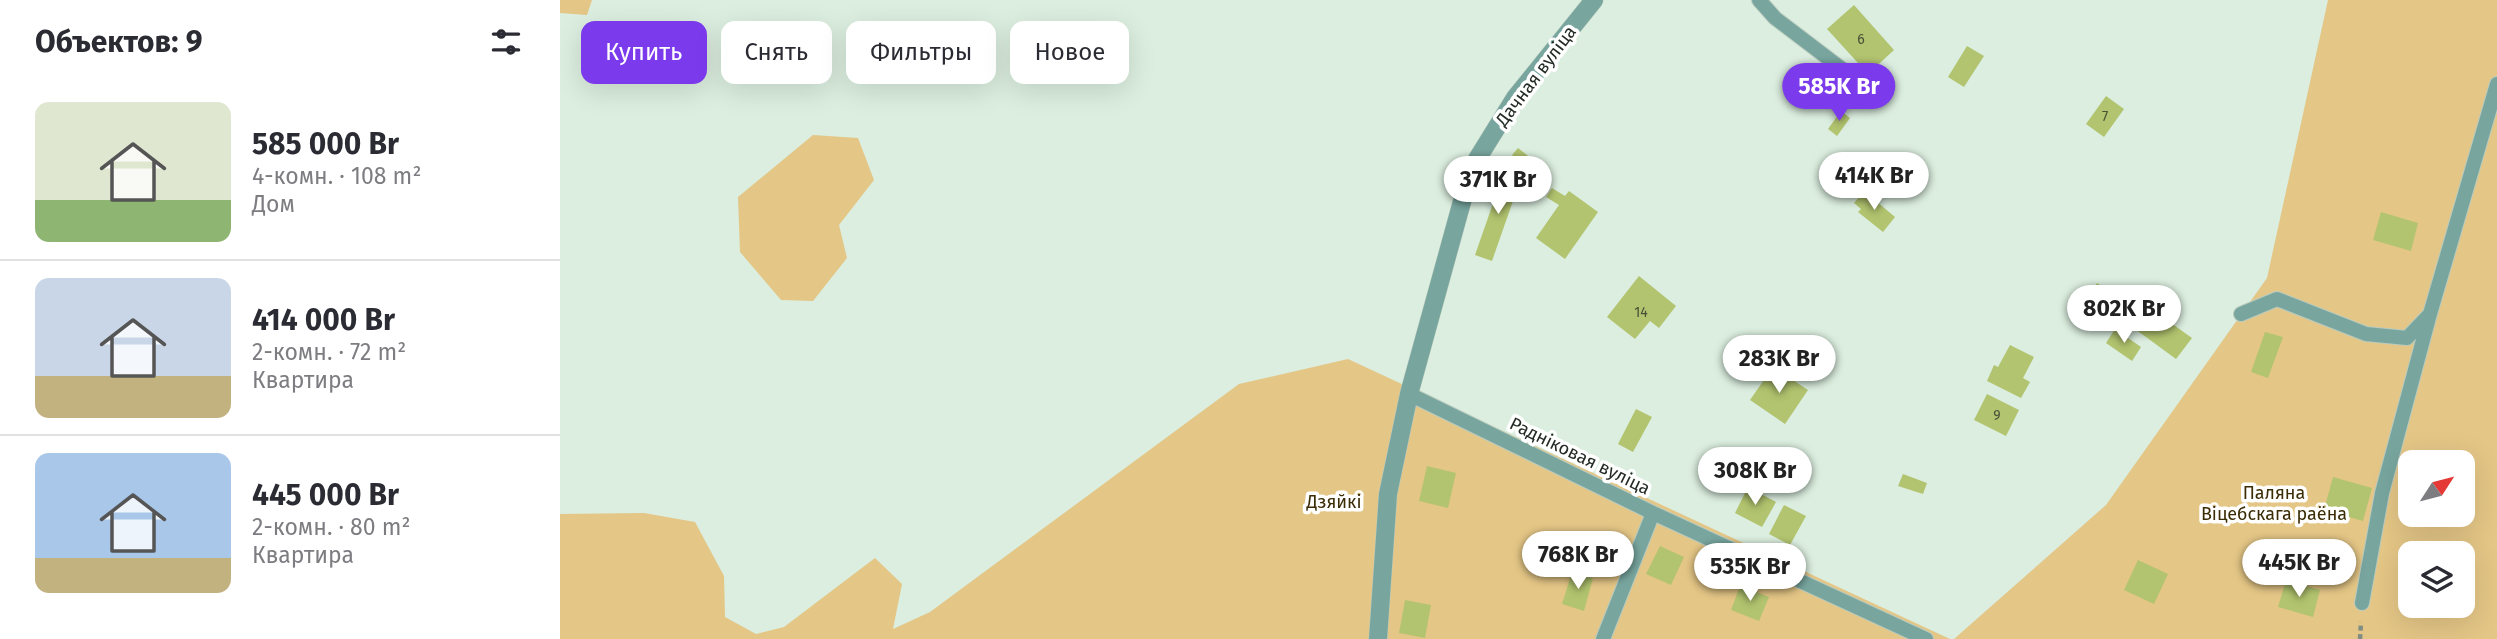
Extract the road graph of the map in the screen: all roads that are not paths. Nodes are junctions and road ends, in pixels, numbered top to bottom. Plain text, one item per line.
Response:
1 (1594, 0) edge
2 (1759, 0) edge
3 (1846, 72) dead end
4 (2497, 84) edge
5 (2241, 314) dead end
6 (2430, 314) junction
7 (1409, 394) junction
8 (1653, 513) junction
9 (2362, 603) dead end
10 (1906, 634) edge
11 (1378, 639) edge
12 (1603, 639) edge
13 (1926, 639) edge

1 - 7 street, Дачная вуліца
2 - 3 lane
4 - 6 lane
5 - 6 lane
6 - 9 lane
7 - 8 lane, Радніковая вуліца
7 - 11 street, Дачная вуліца
8 - 10 lane, Радніковая вуліца
8 - 12 lane
10 - 13 lane, Радніковая вуліца

